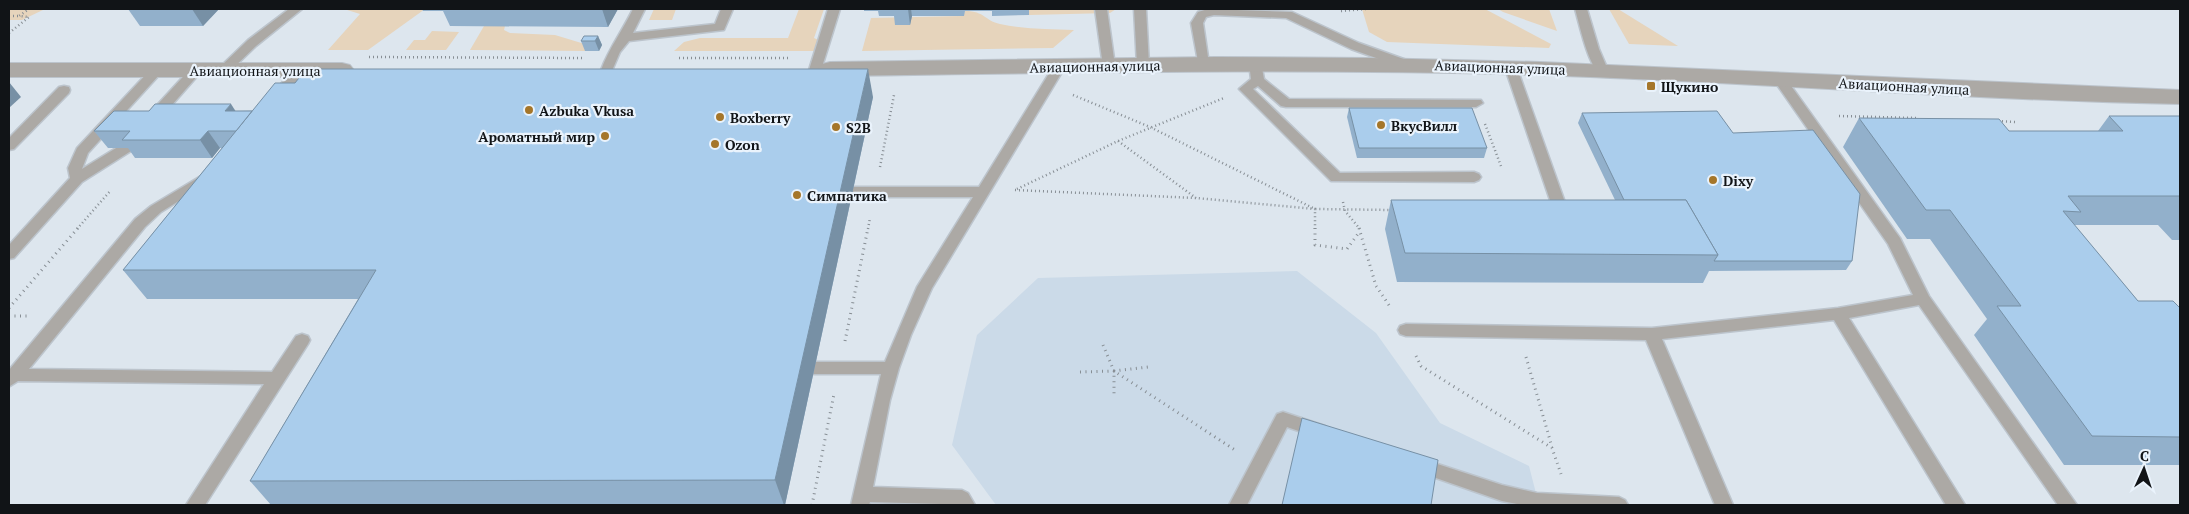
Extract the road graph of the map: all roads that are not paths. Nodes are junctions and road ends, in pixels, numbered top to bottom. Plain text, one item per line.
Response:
1 (296, 9) edge
2 (639, 9) edge
3 (727, 9) edge
4 (834, 9) edge
5 (1101, 9) edge
6 (1140, 9) edge
7 (1581, 9) edge
8 (1213, 10) edge
9 (625, 38) junction
10 (1203, 64) junction
11 (1143, 65) junction
12 (1408, 65) junction
13 (1110, 66) junction
14 (1059, 67) junction
15 (1511, 68) junction
16 (9, 70) edge
17 (157, 70) junction
18 (196, 70) junction
19 (224, 70) junction
20 (299, 70) junction
21 (360, 70) edge
22 (584, 70) edge
23 (617, 70) joint
24 (805, 70) joint
25 (1602, 70) junction
26 (1256, 72) junction
27 (1779, 79) junction
28 (64, 90) dead end
29 (2180, 97) edge
30 (1476, 103) dead end
31 (268, 109) edge
32 (144, 128) edge
33 (9, 146) edge
34 (126, 148) edge
35 (217, 171) edge
36 (1474, 177) dead end
37 (77, 179) junction
38 (852, 192) dead end
39 (983, 192) junction
40 (1536, 207) edge
41 (1560, 208) junction
42 (1579, 208) edge
43 (9, 254) edge
44 (1924, 299) junction
45 (1838, 314) junction
46 (1406, 330) road end
47 (1652, 334) junction
48 (302, 340) dead end
49 (814, 368) dead end
50 (890, 368) junction
51 (11, 378) edge
52 (277, 378) junction
53 (1338, 437) edge
54 (1402, 459) edge
55 (1502, 499) edge
56 (861, 500) edge
57 (1571, 504) edge
58 (195, 505) edge
59 (966, 505) edge
60 (1238, 505) edge
61 (1619, 505) edge
62 (1724, 505) edge
63 (1956, 505) edge
64 (2068, 505) edge

1 - 19 lane
2 - 9 lane
3 - 9 lane
4 - 24 lane
5 - 13 lane
6 - 11 lane
7 - 25 lane
8 - 10 lane
8 - 12 lane
9 - 23 lane
10 - 11 street, Авиационная улица
10 - 26 street, Авиационная улица
11 - 13 street, Авиационная улица
12 - 15 street, Авиационная улица
12 - 26 street, Авиационная улица
13 - 14 street, Авиационная улица
14 - 24 street, Авиационная улица
14 - 39 lane
15 - 25 street, Авиационная улица
15 - 41 lane
16 - 17 street, Авиационная улица
17 - 18 street, Авиационная улица
17 - 37 lane
18 - 19 street, Авиационная улица
18 - 32 lane
19 - 20 street, Авиационная улица
20 - 21 street, Авиационная улица
20 - 31 lane
22 - 23 street
25 - 27 street, Авиационная улица
26 - 30 lane
26 - 36 lane
27 - 29 street, Авиационная улица
27 - 44 lane
28 - 33 lane
34 - 37 lane
35 - 51 lane
37 - 43 lane
38 - 39 lane
39 - 50 lane
40 - 41 lane
41 - 42 lane
44 - 45 lane
44 - 64 lane
45 - 47 lane
45 - 63 lane
46 - 47 lane
47 - 62 lane
48 - 52 lane
49 - 50 lane
50 - 56 lane
51 - 52 lane
52 - 58 lane
53 - 60 lane
54 - 55 lane
55 - 57 lane
56 - 59 lane
57 - 61 lane

